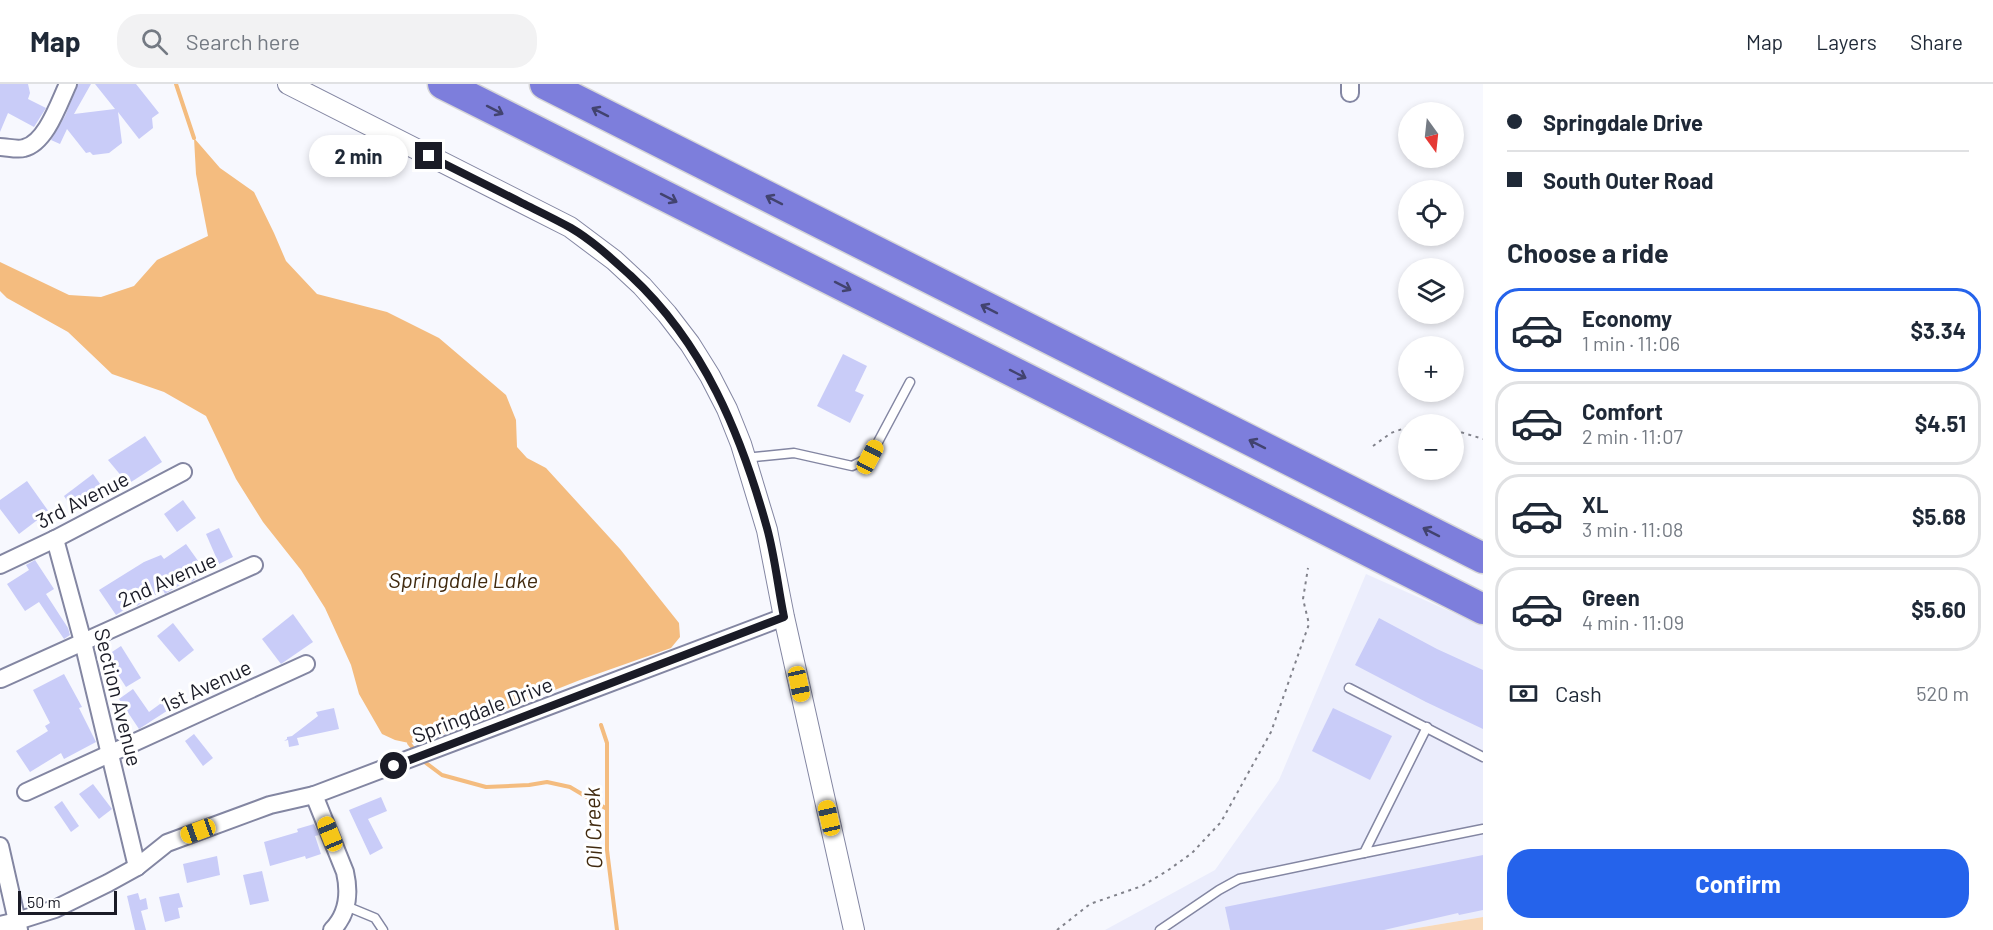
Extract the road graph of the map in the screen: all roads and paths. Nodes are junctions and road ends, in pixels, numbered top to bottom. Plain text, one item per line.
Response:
1 (68, 84) edge
2 (288, 84) edge
3 (443, 84) edge
4 (545, 84) edge
5 (0, 147) edge
6 (910, 382) dead end
7 (1398, 431) edge
8 (1464, 433) edge
9 (1483, 439) edge
10 (1373, 446) dead end
11 (745, 458) junction
12 (183, 472) dead end
13 (55, 539) junction
14 (1483, 558) edge
15 (0, 565) edge
16 (254, 565) dead end
17 (1308, 568) dead end
18 (1483, 609) edge
19 (784, 617) junction
20 (83, 642) junction
21 (306, 664) dead end
22 (1, 679) edge
23 (1349, 688) dead end
24 (1427, 727) junction
25 (110, 754) junction
26 (1483, 757) edge
27 (26, 792) dead end
28 (314, 795) junction
29 (1483, 829) edge
30 (0, 846) edge
31 (1364, 853) junction
32 (137, 867) junction
33 (346, 906) junction
34 (0, 925) edge
35 (18, 926) edge
36 (332, 930) edge
37 (383, 930) edge
38 (854, 930) edge
39 (1057, 930) edge
40 (1160, 930) edge

1 - 5 street
2 - 11 street
3 -> 18 highway
14 -> 4 highway
6 - 11 lane
7 - 10 path
8 - 9 path
11 - 19 street
12 - 13 street, 3rd Avenue
13 - 15 street, 3rd Avenue
13 - 20 street, Section Avenue
16 - 20 street, 2nd Avenue
17 - 39 path
19 - 28 street, Springdale Drive
19 - 38 street
20 - 22 street, 2nd Avenue
20 - 25 street, Section Avenue
21 - 25 street, 1st Avenue
23 - 24 lane
24 - 26 lane
24 - 31 lane
25 - 27 street, 1st Avenue
25 - 32 street, Section Avenue
28 - 32 street, Springdale Drive
28 - 33 street
29 - 31 lane
30 - 35 street
31 - 40 lane
32 - 35 street, Springdale Drive
33 - 36 street
33 - 37 lane
34 - 35 street, Springdale Drive

